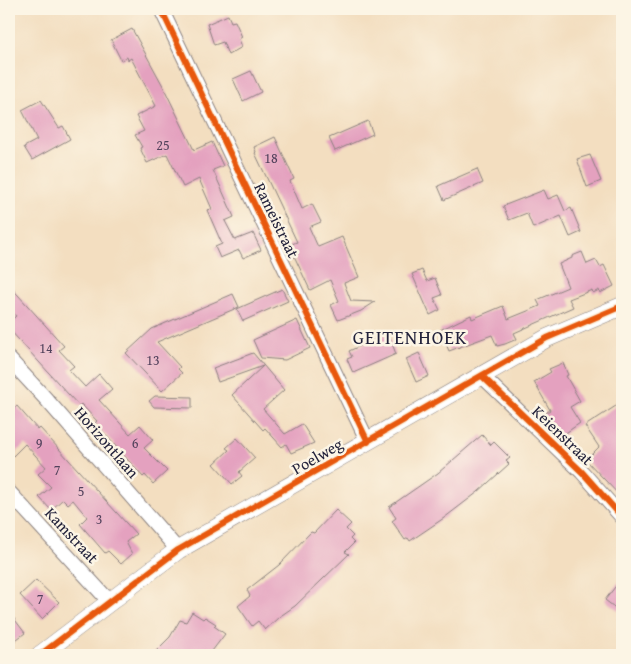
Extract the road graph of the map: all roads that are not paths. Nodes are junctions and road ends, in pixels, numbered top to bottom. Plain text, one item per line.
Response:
1 (161, 9) edge
2 (622, 306) edge
3 (9, 359) edge
4 (482, 376) junction
5 (368, 442) junction
6 (9, 492) edge
7 (622, 517) edge
8 (178, 550) junction
9 (110, 602) junction
10 (40, 655) edge

1 - 5 street, Rameistraat
2 - 4 street, Poelweg
3 - 8 street, Horizontlaan
4 - 5 street, Poelweg
4 - 7 street, Keienstraat
5 - 8 street, Poelweg
6 - 9 street, Kamstraat
8 - 9 street, Poelweg
9 - 10 street, Poelweg

